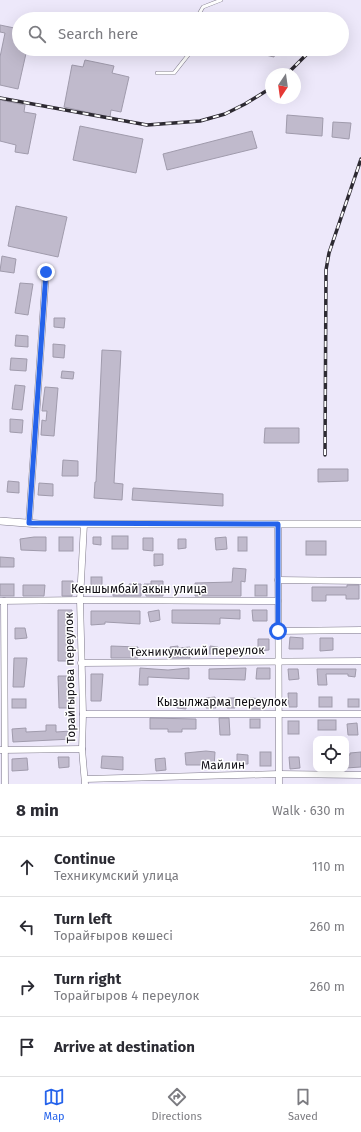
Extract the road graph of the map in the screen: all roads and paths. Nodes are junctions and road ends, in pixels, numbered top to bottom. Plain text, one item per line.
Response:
1 (221, 0) edge
2 (200, 12) edge
3 (187, 56) edge
4 (157, 73) dead end
5 (46, 272) dead end
6 (0, 521) edge
7 (29, 523) junction
8 (84, 524) junction
9 (278, 524) junction
10 (361, 524) edge
11 (278, 580) junction
12 (361, 581) edge
13 (80, 600) junction
14 (278, 600) junction
15 (2, 601) edge
16 (361, 630) edge
17 (278, 631) junction
18 (278, 661) junction
19 (361, 661) edge
20 (81, 663) junction
21 (277, 713) junction
22 (83, 714) junction
23 (361, 714) edge
24 (82, 749) junction
25 (2, 750) edge
26 (278, 774) junction
27 (361, 775) edge
28 (85, 781) edge
29 (4, 784) edge
30 (279, 784) edge

1 - 2 lane
3 - 4 lane
5 - 7 street
6 - 7 street
7 - 8 street
8 - 9 street
8 - 13 street, Торайгырова переулок
9 - 10 street
9 - 11 street
11 - 12 street
11 - 14 street
13 - 14 street, Кеншымбай акын улица
13 - 15 street, Кеншымбай акын улица
13 - 20 street, Торайгырова переулок
14 - 17 street
15 - 25 street
16 - 17 street
17 - 18 street
18 - 19 street, Техникумский переулок
18 - 20 street, Техникумский переулок
18 - 21 street
20 - 22 street, Торайгырова переулок
21 - 22 street, Кызылжарма переулок
21 - 23 street, Кызылжарма переулок
21 - 26 street
22 - 24 street, Торайгырова переулок
24 - 25 street
24 - 28 street, Торайгырова переулок
25 - 29 street
26 - 27 street, Майлин
26 - 28 street, Майлин
26 - 30 street

